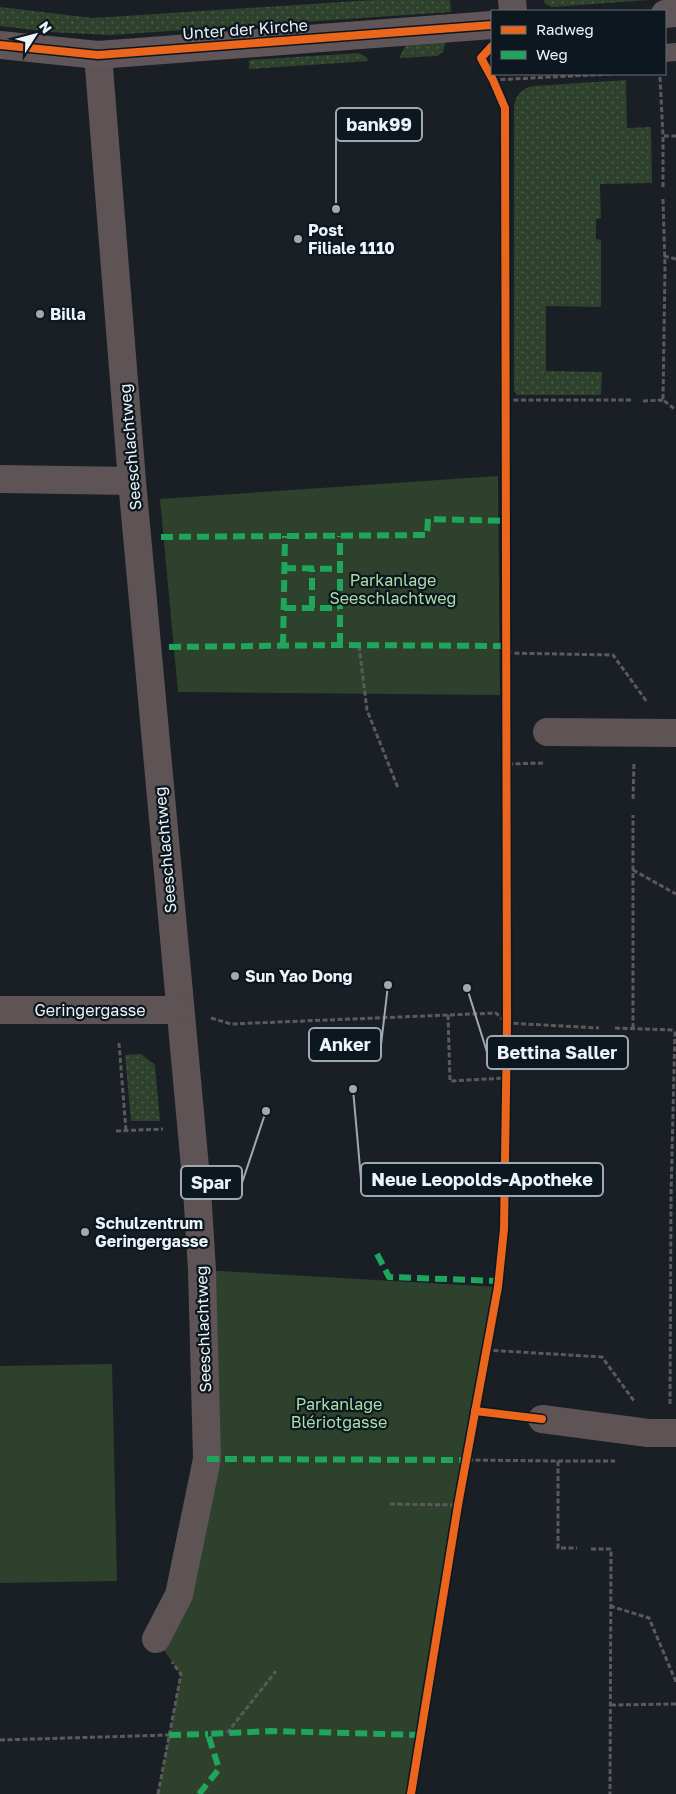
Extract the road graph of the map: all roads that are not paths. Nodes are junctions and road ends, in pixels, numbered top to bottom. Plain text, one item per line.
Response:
1 (491, 25) edge
2 (0, 45) edge
3 (98, 54) junction
4 (0, 479) edge
5 (132, 481) junction
6 (547, 732) dead end
7 (676, 733) edge
8 (0, 1010) edge
9 (191, 1013) junction
10 (542, 1419) dead end
11 (673, 1422) edge
12 (156, 1639) road end

1 - 3 main road, Unter der Kirche
2 - 3 main road, Unter der Kirche
3 - 5 street, Seeschlachtweg
4 - 5 street
5 - 9 street, Seeschlachtweg
6 - 7 street
8 - 9 street, Geringergasse
9 - 12 street, Seeschlachtweg
10 - 11 street

